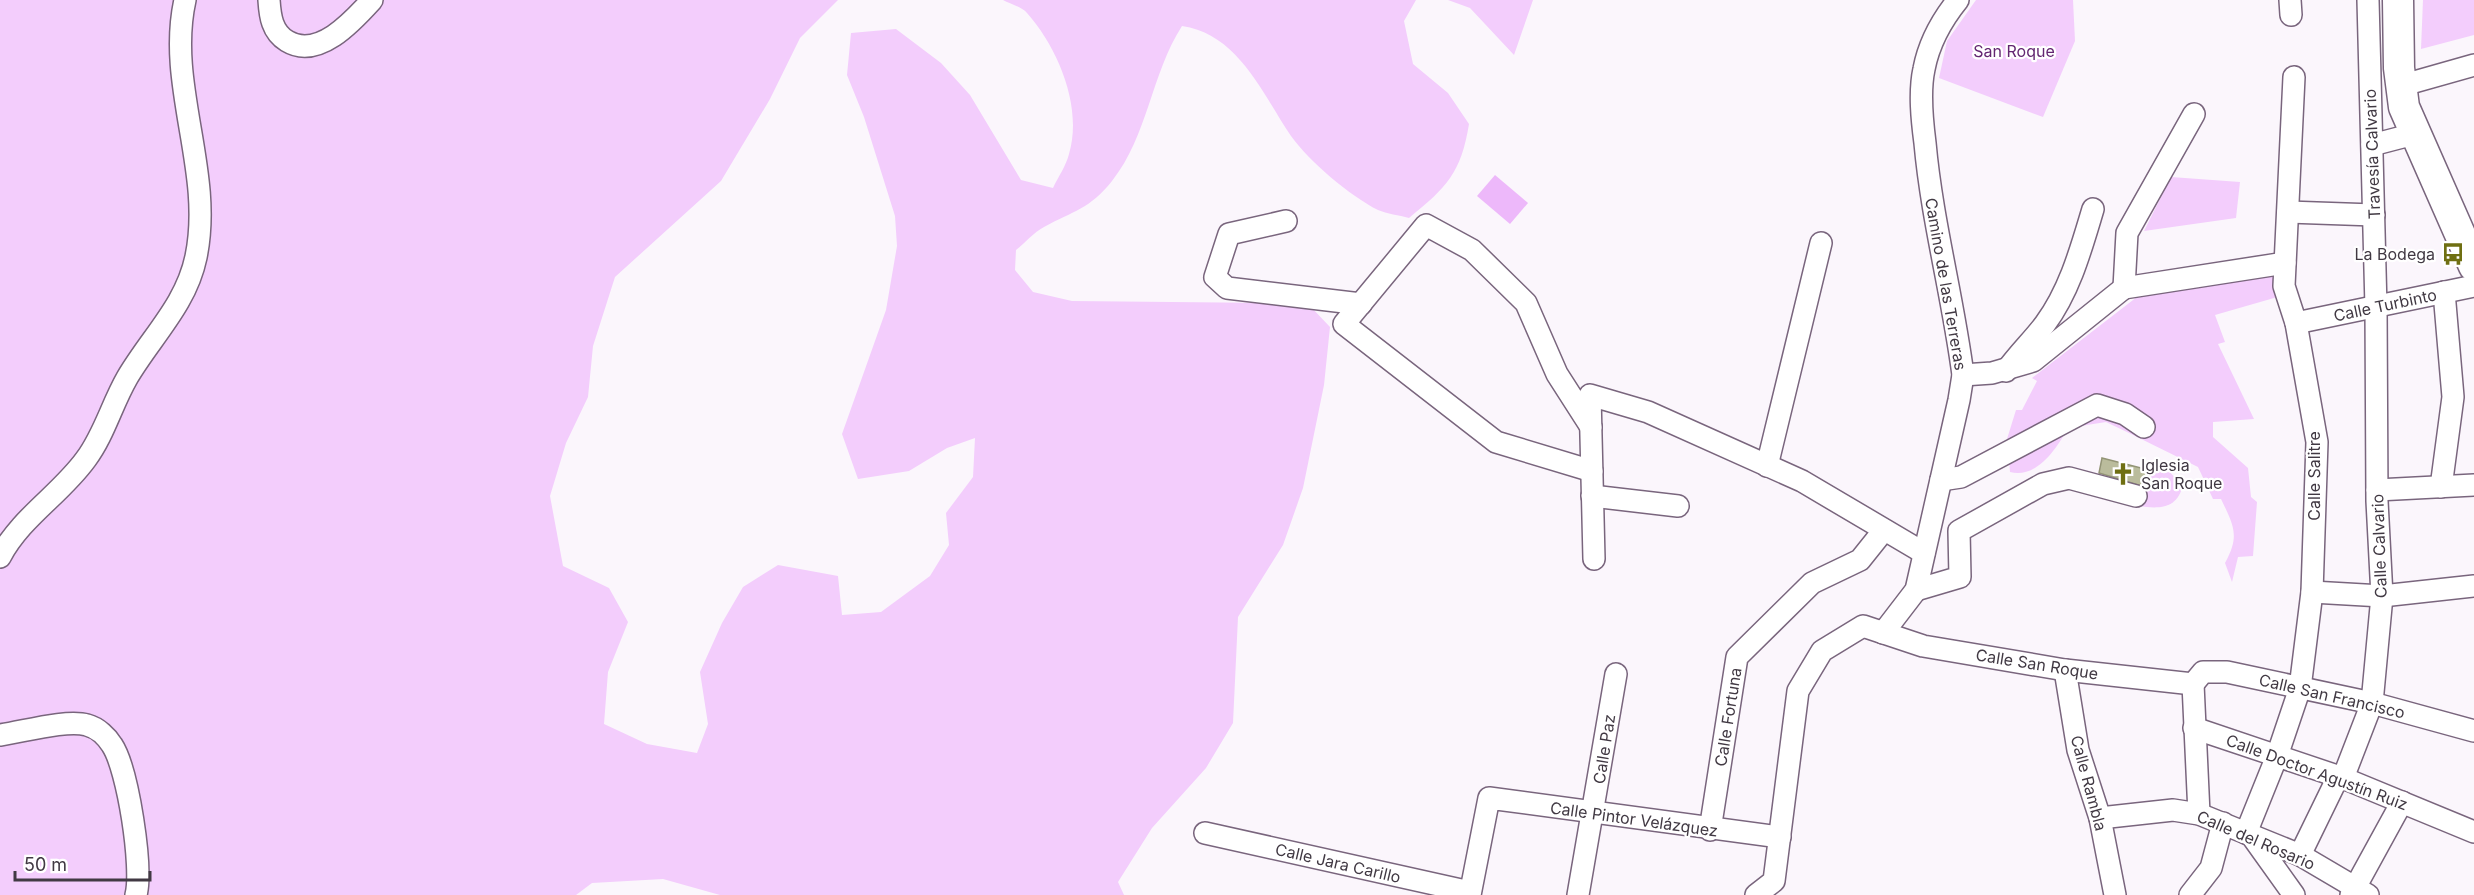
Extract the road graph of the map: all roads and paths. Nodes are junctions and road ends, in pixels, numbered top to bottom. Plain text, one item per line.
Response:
1 (185, 0) edge
2 (269, 0) edge
3 (372, 0) edge
4 (1958, 0) edge
5 (2368, 0) edge
6 (2398, 0) edge
7 (2474, 65) edge
8 (2294, 77) dead end
9 (2400, 86) junction
10 (2194, 114) dead end
11 (2414, 135) junction
12 (2372, 145) junction
13 (2093, 209) dead end
14 (2288, 212) junction
15 (2374, 215) junction
16 (1286, 221) dead end
17 (1821, 243) dead end
18 (2285, 263) junction
19 (2474, 266) edge
20 (2474, 286) edge
21 (2124, 288) junction
22 (2444, 292) junction
23 (1361, 304) junction
24 (2376, 308) junction
25 (2296, 323) junction
26 (2006, 371) junction
27 (1963, 375) junction
28 (1591, 427) junction
29 (2144, 427) dead end
30 (1767, 466) junction
31 (1592, 471) junction
32 (1941, 480) junction
33 (2474, 485) edge
34 (2441, 487) junction
35 (2377, 490) junction
36 (1592, 496) junction
37 (2136, 496) dead end
38 (1678, 506) dead end
39 (1884, 530) junction
40 (1924, 554) junction
41 (0, 557) edge
42 (1594, 560) dead end
43 (2474, 586) edge
44 (1916, 590) junction
45 (2312, 592) junction
46 (2382, 596) junction
47 (1883, 633) junction
48 (2065, 670) junction
49 (1616, 674) dead end
50 (2193, 684) junction
51 (2300, 688) junction
52 (2372, 703) junction
53 (2194, 728) junction
54 (2474, 731) edge
55 (0, 735) edge
56 (2277, 756) junction
57 (2340, 777) junction
58 (2402, 802) junction
59 (1594, 813) junction
60 (2199, 814) junction
61 (2100, 818) junction
62 (2223, 823) junction
63 (1710, 830) junction
64 (2474, 832) edge
65 (1205, 833) dead end
66 (2249, 834) junction
67 (1780, 837) junction
68 (2300, 855) junction
69 (2358, 892) edge
70 (1470, 894) edge
71 (136, 895) edge
72 (1578, 895) edge
73 (1756, 895) edge
74 (2115, 895) edge
75 (2190, 895) edge
76 (2294, 895) edge

1 - 41 street
2 - 3 street
4 - 27 street, Camino de las Terreras
5 - 12 street, Travesía Calvario
6 - 9 main road
7 - 9 street
8 - 14 street, Calle Salitre
9 - 11 main road
10 - 21 street
11 - 12 street
11 - 19 main road
12 - 15 street, Travesía Calvario
13 - 26 street
14 - 15 street
14 - 18 street, Calle Salitre
15 - 24 street, Travesía Calvario
16 - 23 street
17 - 30 street
18 - 21 street
18 - 25 street, Calle Salitre
20 - 22 street, Calle Turbinto
21 - 26 street
22 - 24 street, Calle Turbinto
22 - 34 street
23 - 28 street
23 - 31 street
24 - 25 street, Calle Turbinto
24 - 35 street, Calle Calvario
25 - 45 street, Calle Salitre
26 - 27 street
27 - 32 street, Camino de las Terreras
28 - 30 street
28 - 31 street
29 - 32 street
30 - 39 street
31 - 36 street
32 - 40 street, Camino de las Terreras
33 - 34 street
34 - 35 street
35 - 46 street, Calle Calvario
36 - 38 street
36 - 42 street
37 - 44 street
39 - 40 street
39 - 63 street, Calle Fortuna
40 - 44 street, Camino de las Terreras
43 - 46 street
44 - 47 street, Camino de las Terreras
45 - 46 street
45 - 51 street, Calle Salitre
46 - 52 street, Calle Calvario
47 - 48 street, Calle San Roque
47 - 67 street, Calle San Roque
48 - 50 street, Calle San Roque
48 - 61 street, Calle Rambla
49 - 59 street, Calle Paz
50 - 51 street, Calle San Francisco
50 - 53 street
51 - 52 street, Calle San Francisco
51 - 56 street, Calle Salitre
52 - 54 street, Calle San Francisco
52 - 57 street, Calle Calvario
53 - 56 street, Calle Doctor Agustín Ruiz
53 - 60 street
55 - 71 street
56 - 57 street, Calle Doctor Agustín Ruiz
56 - 66 street, Calle Salitre
57 - 58 street, Calle Doctor Agustín Ruiz
57 - 68 street, Calle Calvario
58 - 64 street, Calle Doctor Agustín Ruiz
58 - 69 street
59 - 63 street, Calle Pintor Velázquez
59 - 70 street, Calle Pintor Velázquez
59 - 72 street, Calle Paz
60 - 61 street, Calle del Rosario
60 - 62 street, Calle del Rosario
61 - 74 street, Calle Rambla
62 - 66 street, Calle del Rosario
62 - 75 street
63 - 67 street, Calle Pintor Velázquez
65 - 70 street, Calle Jara Carillo
66 - 68 street, Calle del Rosario
66 - 76 street
67 - 73 street
68 - 69 street, Calle del Rosario

